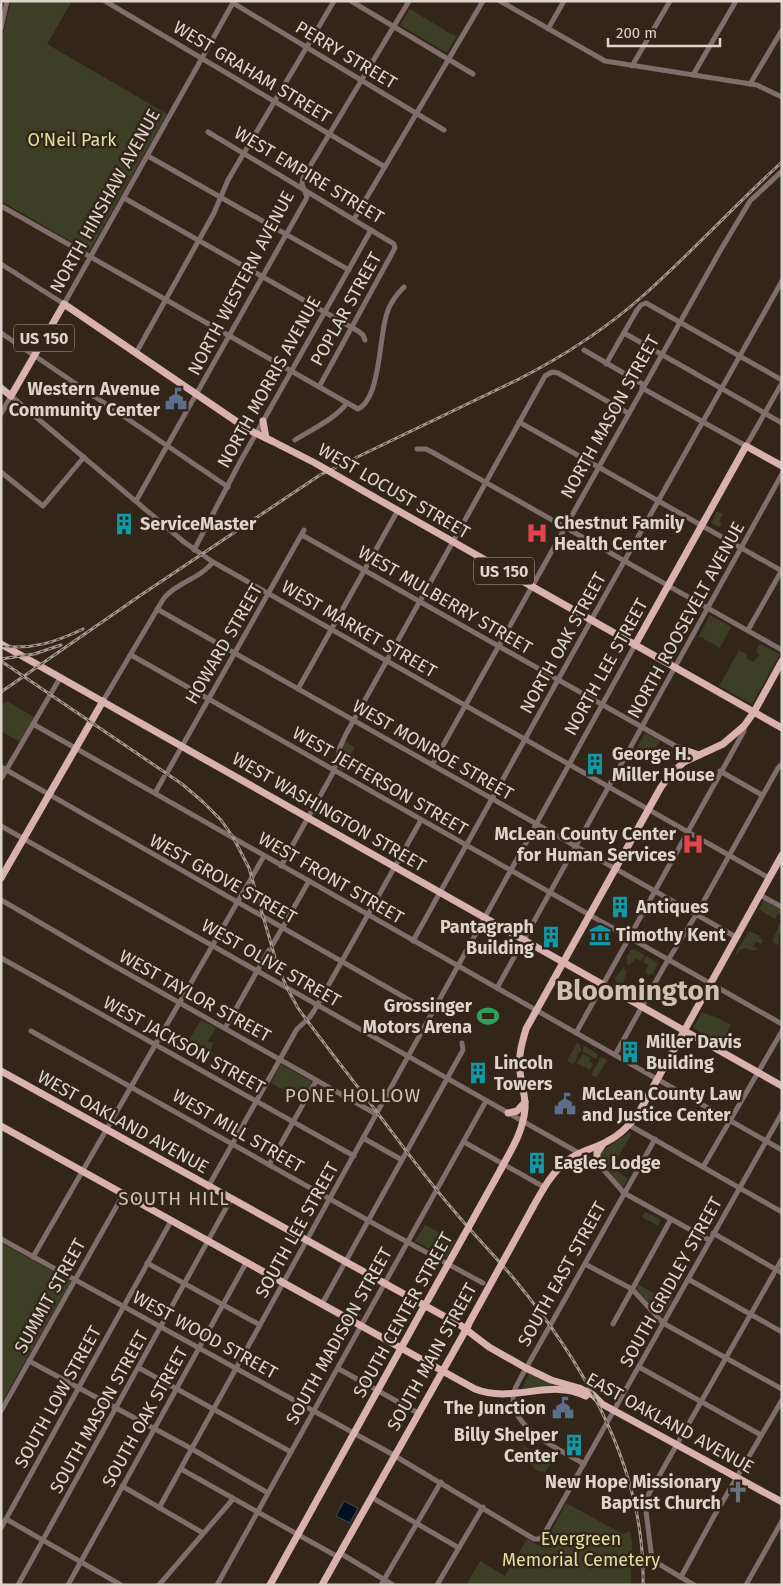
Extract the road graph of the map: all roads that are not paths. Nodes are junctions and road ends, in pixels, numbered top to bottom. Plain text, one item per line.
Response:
1 (7, 1) edge
2 (105, 1) edge
3 (334, 1) edge
4 (351, 1) edge
5 (409, 1) edge
6 (483, 1) edge
7 (500, 1) edge
8 (564, 1) edge
9 (670, 1) edge
10 (736, 1) edge
11 (233, 2) edge
12 (394, 27) junction
13 (1, 28) edge
14 (548, 29) junction
15 (782, 30) edge
16 (307, 47) junction
17 (203, 58) junction
18 (448, 60) junction
19 (632, 66) junction
20 (473, 74) dead end
21 (693, 75) junction
22 (362, 80) junction
23 (750, 84) junction
24 (782, 97) edge
25 (275, 101) junction
26 (417, 114) junction
27 (444, 130) dead end
28 (208, 132) dead end
29 (330, 134) junction
30 (244, 154) junction
31 (148, 156) junction
32 (385, 167) junction
33 (782, 171) edge
34 (304, 190) junction
35 (124, 198) junction
36 (221, 198) junction
37 (1, 206) edge
38 (354, 219) junction
39 (371, 230) junction
40 (286, 234) junction
41 (199, 240) junction
42 (394, 243) joint
43 (91, 257) junction
44 (1, 264) edge
45 (349, 270) junction
46 (262, 276) junction
47 (782, 281) edge
48 (404, 287) dead end
49 (166, 300) junction
50 (64, 304) junction
51 (325, 312) junction
52 (680, 322) junction
53 (352, 327) junction
54 (624, 333) junction
55 (1, 334) edge
56 (229, 336) junction
57 (365, 340) dead end
58 (584, 350) dead end
59 (136, 353) junction
60 (662, 353) junction
61 (34, 355) junction
62 (739, 356) junction
63 (606, 364) junction
64 (291, 371) junction
65 (782, 382) edge
66 (318, 387) junction
67 (643, 387) junction
68 (1, 388) edge
69 (721, 388) junction
70 (196, 394) junction
71 (11, 396) junction
72 (347, 403) junction
73 (628, 413) junction
74 (765, 413) junction
75 (1, 414) edge
76 (263, 421) junction
77 (702, 421) junction
78 (519, 422) junction
79 (782, 423) edge
80 (256, 434) junction
81 (269, 439) junction
82 (295, 440) dead end
83 (167, 446) junction
84 (746, 446) junction
85 (417, 449) dead end
86 (84, 457) junction
87 (782, 466) edge
88 (598, 467) junction
89 (1, 472) edge
90 (782, 474) edge
91 (486, 482) junction
92 (228, 488) junction
93 (136, 501) junction
94 (658, 501) junction
95 (398, 510) junction
96 (565, 526) junction
97 (702, 526) junction
98 (303, 532) joint
99 (453, 542) junction
100 (741, 548) junction
101 (194, 550) junction
102 (624, 560) junction
103 (213, 562) junction
104 (364, 570) junction
105 (782, 570) edge
106 (668, 585) junction
107 (532, 586) junction
108 (268, 594) junction
109 (419, 601) junction
110 (708, 608) junction
111 (157, 609) junction
112 (591, 620) junction
113 (330, 630) junction
114 (748, 630) junction
115 (1, 644) edge
116 (634, 645) junction
117 (498, 646) junction
118 (782, 650) edge
119 (235, 654) junction
120 (131, 655) junction
121 (386, 661) junction
122 (782, 661) edge
123 (675, 668) junction
124 (60, 678) junction
125 (558, 680) junction
126 (298, 689) junction
127 (209, 700) junction
128 (102, 701) junction
129 (739, 704) junction
130 (602, 705) junction
131 (466, 706) junction
132 (754, 712) junction
133 (353, 721) junction
134 (33, 724) junction
135 (744, 726) junction
136 (642, 727) junction
137 (782, 728) edge
138 (525, 740) junction
139 (182, 746) junction
140 (76, 748) junction
141 (679, 748) junction
142 (699, 755) junction
143 (569, 764) junction
144 (782, 764) edge
145 (432, 766) junction
146 (679, 766) junction
147 (4, 769) edge
148 (168, 771) dead end
149 (334, 771) junction
150 (720, 771) junction
151 (164, 777) dead end
152 (1, 779) edge
153 (609, 788) junction
154 (155, 793) junction
155 (50, 795) junction
156 (762, 795) junction
157 (492, 800) junction
158 (648, 809) junction
159 (309, 818) junction
160 (421, 820) junction
161 (536, 824) junction
162 (1, 826) edge
163 (687, 832) junction
164 (24, 839) junction
165 (466, 846) junction
166 (576, 847) junction
167 (729, 855) junction
168 (782, 855) edge
169 (264, 856) junction
170 (281, 866) junction
171 (395, 867) junction
172 (615, 869) junction
173 (510, 870) junction
174 (1, 878) edge
175 (769, 878) junction
176 (309, 881) junction
177 (655, 892) junction
178 (440, 893) junction
179 (550, 893) junction
180 (760, 895) junction
181 (1, 900) edge
182 (237, 902) junction
183 (782, 907) edge
184 (589, 915) junction
185 (696, 915) junction
186 (369, 916) junction
187 (485, 918) junction
188 (282, 928) junction
189 (736, 937) junction
190 (629, 938) junction
191 (524, 940) junction
192 (414, 941) junction
193 (273, 944) dead end
194 (212, 946) junction
195 (270, 950) dead end
196 (1, 958) edge
197 (668, 960) junction
198 (342, 962) junction
199 (563, 963) junction
200 (457, 965) junction
201 (257, 972) junction
202 (710, 984) junction
203 (603, 985) junction
204 (497, 988) junction
205 (179, 1003) junction
206 (317, 1005) junction
207 (642, 1007) junction
208 (537, 1010) junction
209 (432, 1013) junction
210 (782, 1024) edge
211 (225, 1028) junction
212 (31, 1031) dead end
213 (684, 1031) junction
214 (782, 1031) edge
215 (576, 1033) junction
216 (462, 1043) dead end
217 (155, 1045) junction
218 (615, 1055) junction
219 (408, 1056) junction
220 (280, 1059) junction
221 (1, 1071) edge
222 (758, 1072) junction
223 (447, 1078) junction
224 (657, 1079) junction
225 (316, 1081) junction
226 (782, 1086) edge
227 (131, 1087) junction
228 (486, 1101) junction
229 (256, 1102) junction
230 (525, 1102) junction
231 (508, 1113) junction
232 (376, 1114) junction
233 (782, 1114) edge
234 (730, 1120) junction
235 (523, 1121) junction
236 (293, 1122) junction
237 (629, 1125) junction
238 (1, 1126) edge
239 (106, 1130) junction
240 (363, 1138) junction
241 (655, 1139) junction
242 (766, 1141) junction
243 (464, 1142) junction
244 (604, 1143) junction
245 (232, 1144) junction
246 (782, 1150) edge
247 (579, 1153) junction
248 (354, 1156) junction
249 (402, 1160) junction
250 (597, 1164) junction
251 (269, 1165) junction
252 (502, 1166) junction
253 (704, 1167) junction
254 (82, 1172) junction
255 (208, 1187) junction
256 (544, 1187) junction
257 (739, 1188) junction
258 (123, 1194) junction
259 (624, 1194) junction
260 (330, 1199) junction
261 (232, 1200) junction
262 (782, 1212) edge
263 (671, 1219) junction
264 (368, 1220) junction
265 (171, 1221) junction
266 (713, 1234) junction
267 (1, 1239) edge
268 (709, 1240) junction
269 (306, 1241) junction
270 (208, 1242) junction
271 (409, 1242) junction
272 (33, 1257) junction
273 (782, 1259) edge
274 (345, 1262) junction
275 (147, 1263) junction
276 (246, 1263) junction
277 (585, 1264) junction
278 (776, 1270) junction
279 (782, 1273) edge
280 (688, 1279) junction
281 (75, 1280) junction
282 (284, 1283) junction
283 (483, 1283) dead end
284 (184, 1284) junction
285 (385, 1284) junction
286 (632, 1289) junction
287 (426, 1303) junction
288 (322, 1304) junction
289 (223, 1305) junction
290 (124, 1306) junction
291 (751, 1315) junction
292 (663, 1323) junction
293 (613, 1324) dead end
294 (260, 1325) junction
295 (362, 1326) junction
296 (161, 1327) junction
297 (467, 1327) junction
298 (782, 1332) edge
299 (199, 1348) junction
300 (402, 1348) junction
301 (726, 1358) junction
302 (29, 1361) junction
303 (639, 1367) junction
304 (139, 1368) junction
305 (236, 1368) junction
306 (526, 1368) junction
307 (339, 1369) junction
308 (442, 1371) junction
309 (78, 1388) junction
310 (177, 1389) junction
311 (782, 1389) edge
312 (378, 1390) junction
313 (513, 1395) junction
314 (782, 1400) edge
315 (701, 1402) junction
316 (602, 1404) junction
317 (116, 1409) junction
318 (214, 1409) junction
319 (1, 1411) edge
320 (314, 1411) junction
321 (614, 1411) junction
322 (418, 1413) junction
323 (154, 1429) junction
324 (355, 1433) junction
325 (761, 1435) junction
326 (676, 1445) junction
327 (192, 1449) junction
328 (291, 1452) junction
329 (395, 1455) junction
330 (584, 1464) junction
331 (181, 1469) junction
332 (736, 1478) junction
333 (441, 1482) junction
334 (122, 1486) junction
335 (268, 1493) junction
336 (371, 1497) junction
337 (233, 1499) junction
338 (782, 1502) edge
339 (483, 1507) junction
340 (159, 1508) junction
341 (257, 1513) junction
342 (6, 1519) junction
343 (782, 1521) edge
344 (417, 1524) junction
345 (1, 1528) edge
346 (203, 1533) junction
347 (298, 1535) junction
348 (539, 1539) joint
349 (43, 1540) junction
350 (459, 1548) junction
351 (339, 1555) junction
352 (80, 1562) junction
353 (681, 1577) junction
354 (383, 1582) edge
355 (18, 1585) edge
356 (68, 1585) edge
357 (122, 1585) edge
358 (159, 1585) edge
359 (217, 1585) edge
360 (270, 1585) edge
361 (322, 1585) edge
362 (393, 1585) edge
363 (437, 1585) edge
364 (694, 1585) edge
365 (746, 1585) edge

1 - 13 street
2 - 17 street, WEST GRAHAM STREET
3 - 16 street
4 - 12 street
5 - 12 street, NORTH WESTERN AVENUE
6 - 18 street
7 - 14 street
8 - 14 street
9 - 19 street
10 - 21 street
11 - 16 street, PERRY STREET
11 - 17 street, NORTH HINSHAW AVENUE
12 - 18 street
12 - 22 street, NORTH WESTERN AVENUE
14 - 19 street
15 - 23 street
16 - 22 street, PERRY STREET
16 - 25 street
17 - 25 street, WEST GRAHAM STREET
17 - 31 street, NORTH HINSHAW AVENUE
18 - 20 street
18 - 26 street
19 - 21 street
21 - 23 street
22 - 26 street, PERRY STREET
22 - 29 street, NORTH WESTERN AVENUE
23 - 24 street
25 - 29 street, WEST GRAHAM STREET
25 - 30 street
26 - 27 street, PERRY STREET
26 - 32 street
28 - 30 street, WEST EMPIRE STREET
29 - 32 street, WEST GRAHAM STREET
29 - 34 street, NORTH WESTERN AVENUE
30 - 34 street, WEST EMPIRE STREET
30 - 36 street
31 - 35 street, NORTH HINSHAW AVENUE
31 - 36 street
32 - 38 street
33 - 52 street, NORTH MASON STREET
34 - 38 street, WEST EMPIRE STREET
34 - 40 street, NORTH WESTERN AVENUE
35 - 41 street
35 - 43 street, NORTH HINSHAW AVENUE
36 - 40 street
36 - 41 street
37 - 43 street
38 - 39 street, WEST EMPIRE STREET
39 - 42 street, WEST EMPIRE STREET
39 - 45 street, NORTH MORRIS AVENUE
40 - 45 street
40 - 46 street, NORTH WESTERN AVENUE
41 - 46 street
41 - 49 street
42 - 53 street, POPLAR STREET
43 - 49 street
43 - 50 street, NORTH HINSHAW AVENUE
44 - 50 street, WEST LOCUST STREET
45 - 51 street, NORTH MORRIS AVENUE
46 - 51 street
46 - 56 street, NORTH WESTERN AVENUE
47 - 62 street, NORTH OAK STREET
48 - 72 street
49 - 56 street
49 - 59 street
50 - 59 main road, WEST LOCUST STREET / US 150
50 - 61 main road, NORTH HINSHAW AVENUE / US 150
51 - 53 street
51 - 64 street, NORTH MORRIS AVENUE
52 - 54 street
52 - 60 street, NORTH MASON STREET
52 - 62 street
53 - 57 street
53 - 66 street, POPLAR STREET
54 - 60 street
54 - 63 street
55 - 61 street
56 - 64 street
56 - 70 street, NORTH WESTERN AVENUE
58 - 63 street
59 - 70 main road, WEST LOCUST STREET / US 150
60 - 67 street, NORTH MASON STREET
60 - 69 street
61 - 71 main road, NORTH HINSHAW AVENUE / US 150
61 - 83 street
62 - 65 street
62 - 69 street, NORTH OAK STREET
63 - 67 street
64 - 66 street
64 - 76 street, NORTH MORRIS AVENUE
65 - 74 street, NORTH LEE STREET
66 - 72 street
67 - 73 street, NORTH MASON STREET
67 - 77 street
68 - 71 main road, WEST MARKET STREET
69 - 74 street
69 - 77 street, NORTH OAK STREET
70 - 80 main road, WEST LOCUST STREET / US 150
70 - 83 street, NORTH WESTERN AVENUE
71 - 75 street, NORTH HINSHAW AVENUE
71 - 86 street, WEST MARKET STREET
72 - 82 street
73 - 78 street
73 - 88 street, NORTH MASON STREET
74 - 79 street
74 - 84 street, NORTH LEE STREET
76 - 80 street, NORTH MORRIS AVENUE
76 - 81 main road
77 - 84 street
77 - 94 street, NORTH OAK STREET
78 - 88 street
78 - 91 street
80 - 81 main road, WEST LOCUST STREET / US 150
80 - 92 street, NORTH MORRIS AVENUE
81 - 95 main road, WEST LOCUST STREET / US 150, bridge
83 - 92 street
83 - 93 street, NORTH WESTERN AVENUE
84 - 87 main road
84 - 97 main road, NORTH LEE STREET
85 - 91 street
86 - 89 street
86 - 93 street, WEST MARKET STREET
88 - 94 street
88 - 96 street, NORTH MASON STREET
90 - 100 street, NORTH ROOSEVELT AVENUE
91 - 96 street
91 - 99 street
92 - 101 street, NORTH MORRIS AVENUE
93 - 101 street, WEST MARKET STREET
94 - 97 street
94 - 102 street, NORTH OAK STREET
95 - 99 main road, WEST LOCUST STREET / US 150
95 - 104 street
96 - 102 street
96 - 107 street, NORTH MASON STREET
97 - 100 street
97 - 106 main road, NORTH LEE STREET
98 - 104 street, WEST MULBERRY STREET
98 - 108 street, HOWARD STREET
99 - 107 main road, WEST LOCUST STREET / US 150
99 - 109 street
100 - 105 street
100 - 110 street, NORTH ROOSEVELT AVENUE
101 - 103 street, WEST MARKET STREET
102 - 106 street
102 - 112 street, NORTH OAK STREET
103 - 108 street, WEST MARKET STREET
103 - 111 street
104 - 109 street, WEST MULBERRY STREET
104 - 113 street
105 - 114 street
106 - 110 street
106 - 116 main road, NORTH LEE STREET
107 - 112 main road, WEST LOCUST STREET / US 150
107 - 117 street, NORTH MASON STREET
108 - 113 street, WEST MARKET STREET
108 - 119 street, HOWARD STREET
109 - 117 street, WEST MULBERRY STREET
109 - 121 street
110 - 114 street
110 - 123 street, NORTH ROOSEVELT AVENUE
111 - 119 street, WEST MONROE STREET
111 - 120 street
112 - 116 main road, WEST LOCUST STREET / US 150
112 - 125 street, NORTH OAK STREET
113 - 121 street, WEST MARKET STREET
113 - 126 street
114 - 118 street
115 - 124 main road, WEST WASHINGTON STREET
116 - 123 main road, WEST LOCUST STREET / US 150
116 - 130 street, NORTH LEE STREET
117 - 125 street, WEST MULBERRY STREET
117 - 131 street, NORTH MASON STREET
119 - 126 street, WEST MONROE STREET
119 - 127 street, HOWARD STREET
120 - 127 street, WEST JEFFERSON STREET
120 - 128 street
121 - 131 street, WEST MARKET STREET
121 - 133 street
122 - 132 main road
123 - 129 main road, WEST LOCUST STREET / US 150
123 - 136 street, NORTH ROOSEVELT AVENUE
124 - 128 main road, WEST WASHINGTON STREET
124 - 134 street
125 - 130 street, WEST MULBERRY STREET
125 - 138 street, NORTH OAK STREET
126 - 133 street, WEST MONROE STREET
127 - 139 street, HOWARD STREET
127 - 149 street, WEST JEFFERSON STREET
128 - 139 main road, WEST WASHINGTON STREET
128 - 140 main road
129 - 132 main road, WEST LOCUST STREET / US 150
129 - 135 main road
130 - 136 street, WEST MULBERRY STREET
130 - 143 street, NORTH LEE STREET
131 - 138 street, WEST MARKET STREET
131 - 145 street, NORTH MASON STREET
132 - 135 main road
132 - 137 main road, WEST LOCUST STREET / US 150
133 - 145 street, WEST MONROE STREET
133 - 149 street
134 - 140 street, WEST FRONT STREET
134 - 147 street
135 - 142 main road
135 - 150 street
136 - 141 street, WEST MULBERRY STREET
136 - 153 street, NORTH ROOSEVELT AVENUE
138 - 143 street, WEST MARKET STREET
138 - 157 street, NORTH OAK STREET
139 - 148 street, HOWARD STREET
139 - 159 main road, WEST WASHINGTON STREET
140 - 154 street, WEST FRONT STREET
140 - 155 main road
141 - 142 main road
141 - 146 main road
142 - 146 main road
143 - 153 street, WEST MARKET STREET
143 - 161 street, NORTH LEE STREET
144 - 156 street
145 - 157 street, WEST MONROE STREET
146 - 158 main road
147 - 152 street
147 - 155 street, WEST GROVE STREET
149 - 159 street
149 - 160 street, WEST JEFFERSON STREET
150 - 156 street
150 - 163 street
151 - 154 street
153 - 158 street, WEST MARKET STREET
153 - 166 street, NORTH ROOSEVELT AVENUE
154 - 169 street, WEST FRONT STREET
155 - 164 main road
155 - 182 street, WEST GROVE STREET
156 - 167 street
157 - 161 street, WEST MONROE STREET
157 - 165 street, NORTH OAK STREET
158 - 163 street, WEST MARKET STREET
158 - 172 main road
159 - 170 street
159 - 171 main road, WEST WASHINGTON STREET
160 - 165 street, WEST JEFFERSON STREET
160 - 171 street
161 - 166 street, WEST MONROE STREET
161 - 173 street, NORTH LEE STREET
162 - 164 street, WEST OLIVE STREET
163 - 167 street, WEST MARKET STREET
163 - 177 street
164 - 174 main road
164 - 194 street, WEST OLIVE STREET
165 - 173 street, WEST JEFFERSON STREET
165 - 178 street, NORTH OAK STREET
166 - 172 street, WEST MONROE STREET
166 - 179 street, NORTH ROOSEVELT AVENUE
167 - 175 street, WEST MARKET STREET
167 - 185 street
168 - 175 main road
169 - 170 street, WEST FRONT STREET
169 - 182 street
170 - 176 street, WEST FRONT STREET
171 - 178 main road, WEST WASHINGTON STREET
171 - 186 street
172 - 177 street, WEST MONROE STREET
172 - 184 main road
173 - 179 street, WEST JEFFERSON STREET
173 - 187 street, NORTH LEE STREET
175 - 180 main road
176 - 186 street, WEST FRONT STREET
176 - 188 street
177 - 185 street, WEST MONROE STREET
177 - 190 street
178 - 187 main road, WEST WASHINGTON STREET
178 - 192 street, NORTH OAK STREET
179 - 184 street, WEST JEFFERSON STREET
179 - 191 street, NORTH ROOSEVELT AVENUE
180 - 183 street
180 - 189 main road
181 - 205 street, WEST TAYLOR STREET
182 - 188 street, WEST GROVE STREET
182 - 194 street
184 - 190 street, WEST JEFFERSON STREET
184 - 199 main road
185 - 189 street, WEST MONROE STREET
185 - 197 street
186 - 192 street, WEST FRONT STREET
186 - 198 street
187 - 191 main road, WEST WASHINGTON STREET
187 - 200 street, NORTH LEE STREET
188 - 193 street
188 - 198 street, WEST GROVE STREET
189 - 202 main road
190 - 197 street, WEST JEFFERSON STREET
190 - 203 street
191 - 199 main road, WEST WASHINGTON STREET
191 - 204 street, NORTH ROOSEVELT AVENUE
192 - 200 street, WEST FRONT STREET
194 - 201 street, WEST OLIVE STREET
194 - 205 street
195 - 201 street
196 - 217 street, WEST JACKSON STREET
197 - 202 street, WEST JEFFERSON STREET
197 - 207 street
198 - 206 street
198 - 209 street, WEST GROVE STREET
199 - 203 main road, WEST WASHINGTON STREET
199 - 208 main road
200 - 204 street, WEST FRONT STREET
200 - 209 street, SOUTH LEE STREET
201 - 206 street, WEST OLIVE STREET
201 - 211 street
202 - 210 street, WEST JEFFERSON STREET
202 - 213 main road
203 - 207 main road, WEST WASHINGTON STREET
203 - 215 street
204 - 208 street, WEST FRONT STREET
205 - 211 street, WEST TAYLOR STREET
205 - 217 street
206 - 219 street, WEST OLIVE STREET
206 - 220 street
207 - 213 main road, WEST WASHINGTON STREET
207 - 218 street
208 - 215 street, WEST FRONT STREET
208 - 230 main road, SOUTH CENTER STREET
209 - 219 street, SOUTH LEE STREET
211 - 220 street, WEST TAYLOR STREET
212 - 227 street, WEST MILL STREET
213 - 222 main road, WEST WASHINGTON STREET
213 - 224 main road
214 - 222 street
215 - 218 street, WEST FRONT STREET
216 - 223 street
217 - 227 street
217 - 229 street, WEST JACKSON STREET
218 - 224 street, WEST FRONT STREET
219 - 223 street, WEST OLIVE STREET
219 - 232 street, SOUTH LEE STREET
220 - 225 street, WEST TAYLOR STREET
220 - 229 street
221 - 239 main road, WEST OAKLAND AVENUE
222 - 226 main road, WEST WASHINGTON STREET
222 - 234 street
223 - 228 street, WEST OLIVE STREET
223 - 249 street
224 - 234 street, WEST FRONT STREET
224 - 237 main road
225 - 232 street, WEST TAYLOR STREET
225 - 236 street
227 - 239 street
227 - 245 street, WEST MILL STREET
228 - 231 street, WEST OLIVE STREET
228 - 243 street, SOUTH MADISON STREET
229 - 236 street, WEST JACKSON STREET
229 - 245 street
230 - 231 main road
230 - 235 main road, SOUTH CENTER STREET
231 - 235 street, WEST OLIVE STREET
232 - 240 street, SOUTH LEE STREET
233 - 242 street, SOUTH GRIDLEY STREET
234 - 242 street, WEST FRONT STREET
234 - 253 street
235 - 247 street, WEST OLIVE STREET
235 - 252 main road, SOUTH CENTER STREET
236 - 248 street, WEST JACKSON STREET
236 - 251 street
237 - 241 street
237 - 244 main road
238 - 254 main road
239 - 254 street
239 - 255 main road, WEST OAKLAND AVENUE
240 - 248 street, SOUTH LEE STREET
240 - 249 street
241 - 253 street
241 - 259 street, SOUTH EAST STREET
242 - 246 street, WEST FRONT STREET
242 - 257 street, SOUTH GRIDLEY STREET
243 - 252 street
243 - 271 street, SOUTH MADISON STREET
244 - 247 main road
244 - 250 main road
245 - 251 street, WEST MILL STREET
245 - 255 street
247 - 250 street, WEST OLIVE STREET
247 - 256 main road, SOUTH MAIN STREET
248 - 260 street, SOUTH LEE STREET
249 - 264 street
250 - 259 street, WEST OLIVE STREET
251 - 260 street, WEST MILL STREET
252 - 256 street
252 - 287 main road, SOUTH CENTER STREET, bridge
253 - 257 street
254 - 258 main road
254 - 272 street
255 - 261 main road, WEST OAKLAND AVENUE
256 - 297 main road, SOUTH MAIN STREET, bridge
257 - 262 street
257 - 266 street, SOUTH GRIDLEY STREET
258 - 265 main road
258 - 281 street, SUMMIT STREET
259 - 263 street
259 - 277 street, SOUTH EAST STREET
260 - 264 street, WEST MILL STREET
260 - 269 street, SOUTH LEE STREET
261 - 269 main road, WEST OAKLAND AVENUE
261 - 270 street, SOUTH MASON STREET
263 - 268 street
263 - 286 street
264 - 271 street, WEST MILL STREET
264 - 274 street
265 - 270 main road
265 - 275 street, SOUTH LOW STREET
266 - 268 street, SOUTH GRIDLEY STREET
266 - 278 street
267 - 272 street, WEST WOOD STREET
268 - 280 street, SOUTH GRIDLEY STREET
269 - 274 main road, WEST OAKLAND AVENUE
269 - 282 street, SOUTH LEE STREET
270 - 276 main road
270 - 284 street, SOUTH MASON STREET
271 - 283 street, WEST MILL STREET
271 - 285 street, SOUTH MADISON STREET
272 - 281 street, WEST WOOD STREET
273 - 278 street
274 - 285 main road, WEST OAKLAND AVENUE
274 - 288 street
275 - 284 street
275 - 290 street, SOUTH LOW STREET
276 - 282 main road
276 - 289 street, SOUTH OAK STREET
277 - 286 street
277 - 306 street, SOUTH EAST STREET
278 - 279 street
278 - 291 street
280 - 291 street
280 - 292 street, SOUTH GRIDLEY STREET
281 - 290 street, WEST WOOD STREET
281 - 302 street, SUMMIT STREET
282 - 288 main road
282 - 294 street, SOUTH LEE STREET
284 - 289 street
284 - 296 street, SOUTH MASON STREET
285 - 287 main road, WEST OAKLAND AVENUE
285 - 295 street, SOUTH MADISON STREET
286 - 292 street
286 - 293 street
287 - 297 main road, WEST OAKLAND AVENUE
287 - 300 main road, SOUTH CENTER STREET
288 - 295 main road
289 - 294 street
289 - 299 street, SOUTH OAK STREET
290 - 296 street, WEST WOOD STREET
290 - 309 street, SOUTH LOW STREET
291 - 298 street
291 - 301 street
292 - 301 street
292 - 303 street, SOUTH GRIDLEY STREET
294 - 305 street, SOUTH LEE STREET
295 - 300 main road
295 - 307 street, SOUTH MADISON STREET
296 - 299 street, WEST WOOD STREET
296 - 304 street, SOUTH MASON STREET
297 - 306 main road, EAST OAKLAND AVENUE
297 - 308 main road, SOUTH MAIN STREET
299 - 305 street, WEST WOOD STREET
299 - 310 street, SOUTH OAK STREET
300 - 308 main road
300 - 312 main road, SOUTH CENTER STREET
301 - 311 street
301 - 315 street
302 - 309 street
302 - 319 street, SUMMIT STREET
303 - 315 street
303 - 321 street, SOUTH GRIDLEY STREET
304 - 310 street
304 - 317 street, SOUTH MASON STREET
305 - 318 street, SOUTH LEE STREET
305 - 320 street, WEST WOOD STREET
306 - 313 street, SOUTH EAST STREET
306 - 316 main road, EAST OAKLAND AVENUE
307 - 312 street
307 - 320 street, SOUTH MADISON STREET
308 - 313 main road
308 - 322 main road, SOUTH MAIN STREET
309 - 317 street
309 - 342 street, SOUTH LOW STREET
310 - 318 street
310 - 323 street, SOUTH OAK STREET
312 - 322 street
312 - 324 main road, SOUTH CENTER STREET
313 - 316 main road
313 - 330 street
314 - 325 street
315 - 325 street
315 - 326 street
316 - 321 main road, EAST OAKLAND AVENUE
317 - 323 street
317 - 349 street, SOUTH MASON STREET
318 - 327 street, SOUTH LEE STREET
318 - 328 street
320 - 324 street, WEST WOOD STREET
320 - 328 street, SOUTH MADISON STREET
321 - 326 main road, EAST OAKLAND AVENUE
321 - 330 street, SOUTH GRIDLEY STREET
322 - 329 main road, SOUTH MAIN STREET
323 - 327 street
323 - 334 street, SOUTH OAK STREET
324 - 329 street, WEST WOOD STREET
324 - 347 main road, SOUTH CENTER STREET
325 - 332 street
326 - 332 main road, EAST OAKLAND AVENUE
326 - 353 street
327 - 331 street, SOUTH LEE STREET
327 - 335 street
328 - 335 street, SOUTH MADISON STREET
329 - 333 street, WEST WOOD STREET
329 - 336 main road, SOUTH MAIN STREET
330 - 348 street, SOUTH GRIDLEY STREET
331 - 337 street
331 - 340 street, SOUTH LEE STREET
332 - 338 main road, EAST OAKLAND AVENUE
332 - 353 street
333 - 339 street, WEST WOOD STREET
333 - 344 street
334 - 340 street
334 - 352 street, SOUTH OAK STREET
335 - 341 street, SOUTH MADISON STREET
336 - 344 street
336 - 351 main road, SOUTH MAIN STREET
337 - 341 street
337 - 346 street
339 - 348 street, WEST WOOD STREET
339 - 350 street
340 - 346 street
341 - 347 street
341 - 359 street, SOUTH MADISON STREET
342 - 345 street, SOUTH LOW STREET
342 - 349 street
343 - 365 street
344 - 350 street
344 - 354 street
346 - 358 street
347 - 351 street
347 - 360 main road, SOUTH CENTER STREET
349 - 352 street
349 - 355 street, SOUTH MASON STREET
350 - 363 street
351 - 354 street
351 - 361 main road, SOUTH MAIN STREET
352 - 356 street, SOUTH OAK STREET
352 - 357 street
353 - 364 street
354 - 362 street

